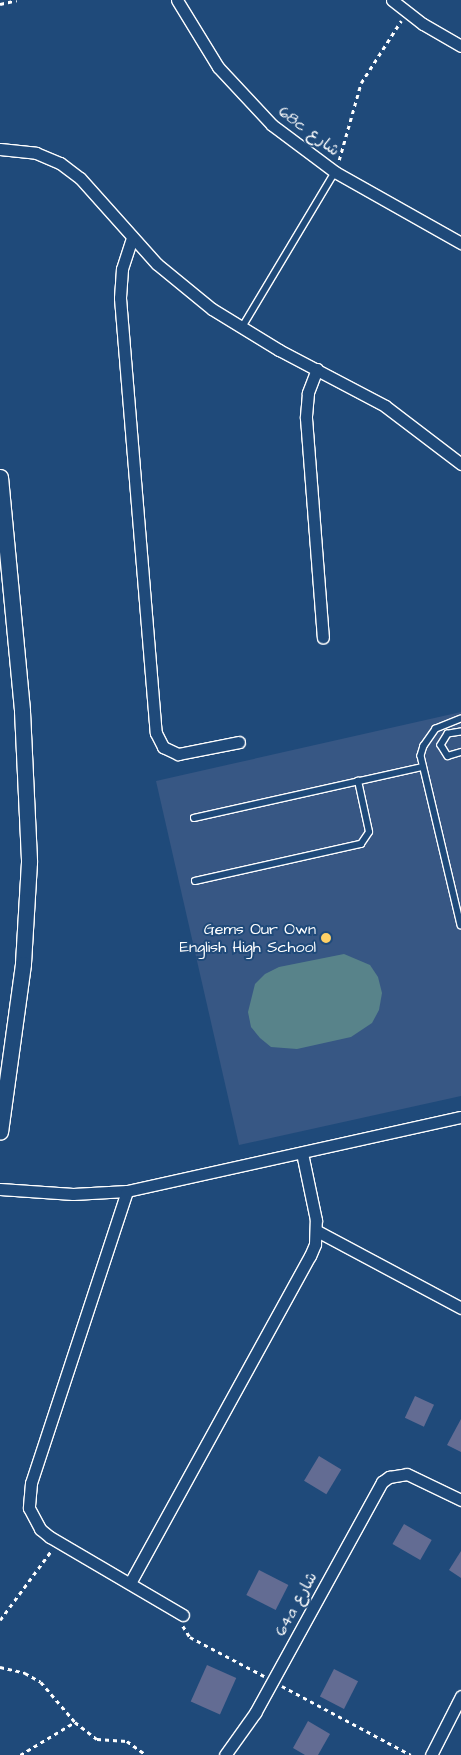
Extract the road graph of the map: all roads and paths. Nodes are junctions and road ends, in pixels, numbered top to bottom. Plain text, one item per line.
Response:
1 (17, 0) edge
2 (177, 0) edge
3 (392, 0) edge
4 (0, 4) edge
5 (406, 13) junction
6 (461, 46) edge
7 (0, 150) edge
8 (335, 172) junction
9 (132, 238) junction
10 (461, 243) edge
11 (241, 329) junction
12 (317, 368) junction
13 (461, 464) edge
14 (0, 477) edge
15 (323, 637) dead end
16 (461, 719) edge
17 (461, 732) edge
18 (239, 742) dead end
19 (461, 752) edge
20 (422, 766) junction
21 (358, 781) junction
22 (194, 818) dead end
23 (195, 881) dead end
24 (461, 925) edge
25 (461, 1117) edge
26 (0, 1131) edge
27 (302, 1153) junction
28 (0, 1189) edge
29 (127, 1191) junction
30 (317, 1231) junction
31 (461, 1308) edge
32 (461, 1500) edge
33 (58, 1542) junction
34 (130, 1583) junction
35 (183, 1615) joint
36 (0, 1620) edge
37 (0, 1667) edge
38 (272, 1681) junction
39 (461, 1696) edge
40 (76, 1722) junction
41 (20, 1755) edge
42 (146, 1755) edge
43 (225, 1755) edge
44 (410, 1755) edge
45 (431, 1755) edge

1 - 4 path
2 - 8 street, 68c شارع
3 - 5 street
5 - 6 street
5 - 8 path
7 - 9 street
8 - 10 street, 68c شارع
8 - 11 lane
9 - 11 street
9 - 18 street
11 - 12 street
12 - 13 street
12 - 15 street
14 - 26 street
16 - 20 lane
17 - 19 lane
20 - 21 lane
20 - 24 lane
21 - 22 lane
21 - 23 lane
25 - 27 street
27 - 29 street
27 - 30 street
28 - 29 street
29 - 33 street
30 - 31 street
30 - 34 street
32 - 38 street, 64a شارع
33 - 34 street
33 - 36 path
34 - 35 street
35 - 38 path
37 - 40 path
38 - 43 street, 64a شارع
38 - 44 path
39 - 45 street
40 - 41 path
40 - 42 path

